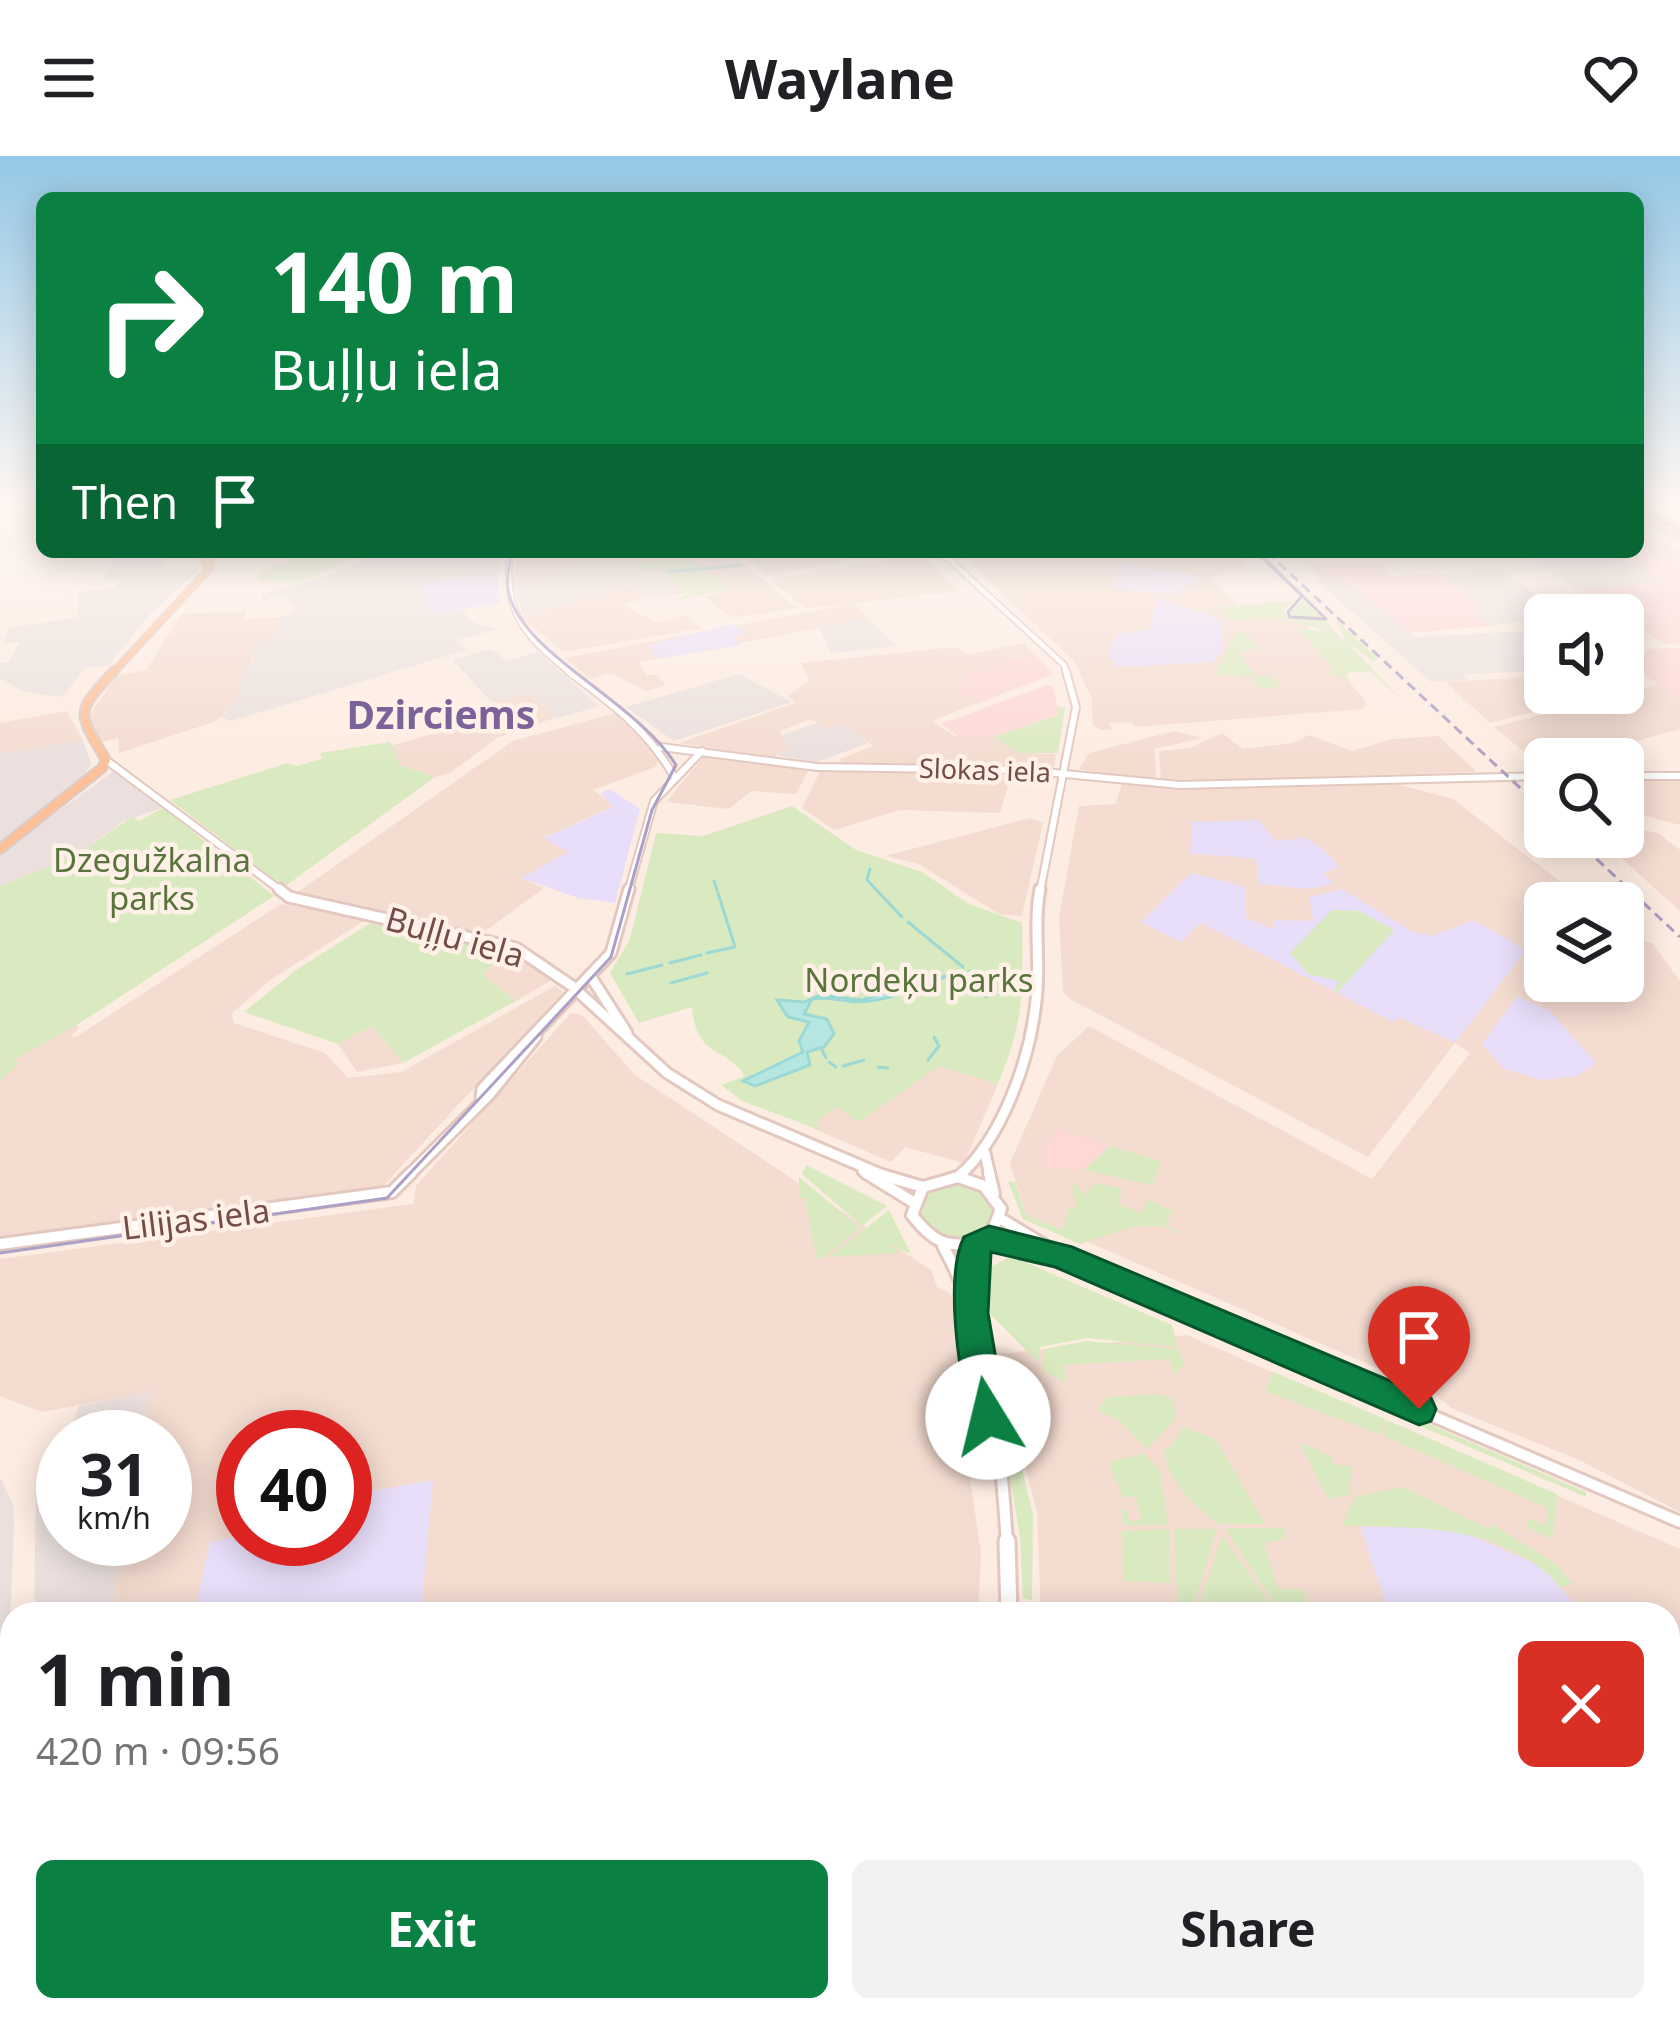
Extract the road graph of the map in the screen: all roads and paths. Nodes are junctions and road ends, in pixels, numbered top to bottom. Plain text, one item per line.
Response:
1 (188, 592) edge
2 (508, 592) edge
3 (984, 592) edge
4 (661, 747) junction
5 (698, 753) junction
6 (106, 760) junction
7 (670, 764) junction
8 (1067, 773) junction
9 (673, 776) junction
10 (1524, 776) edge
11 (1644, 776) edge
12 (1680, 776) edge
13 (0, 849) edge
14 (592, 976) junction
15 (578, 992) junction
16 (632, 1043) junction
17 (985, 1153) junction
18 (858, 1168) junction
19 (958, 1178) junction
20 (923, 1187) junction
21 (994, 1194) junction
22 (913, 1202) junction
23 (1001, 1219) junction
24 (989, 1239) junction
25 (0, 1244) edge
26 (943, 1246) junction
27 (975, 1246) junction
28 (1060, 1256) junction
29 (971, 1313) junction
30 (1680, 1522) edge
31 (1009, 1602) edge

1 - 6 main road
2 - 4 street
3 - 8 street
4 - 5 street, Slokas iela
4 - 7 street
5 - 7 street
5 - 8 street, Slokas iela
5 - 9 street
6 - 13 main road
6 - 15 street, Buļļu iela
7 - 9 street
8 - 10 street, Slokas iela
8 - 17 street
9 - 14 street
11 - 12 street
14 - 15 street
14 - 16 street
15 - 16 street, Buļļu iela
15 - 25 street, Lilijas iela
16 - 18 street, Buļļu iela
17 - 19 street
17 - 21 street
18 - 20 street, Buļļu iela
18 - 22 street, Buļļu iela
19 - 20 street
19 - 21 street
20 - 22 street
21 - 23 street
22 - 26 street
23 - 24 street
23 - 28 street
24 - 27 street
24 - 28 street
26 - 27 street
26 - 29 street
27 - 29 street
28 - 30 street
29 - 31 street

